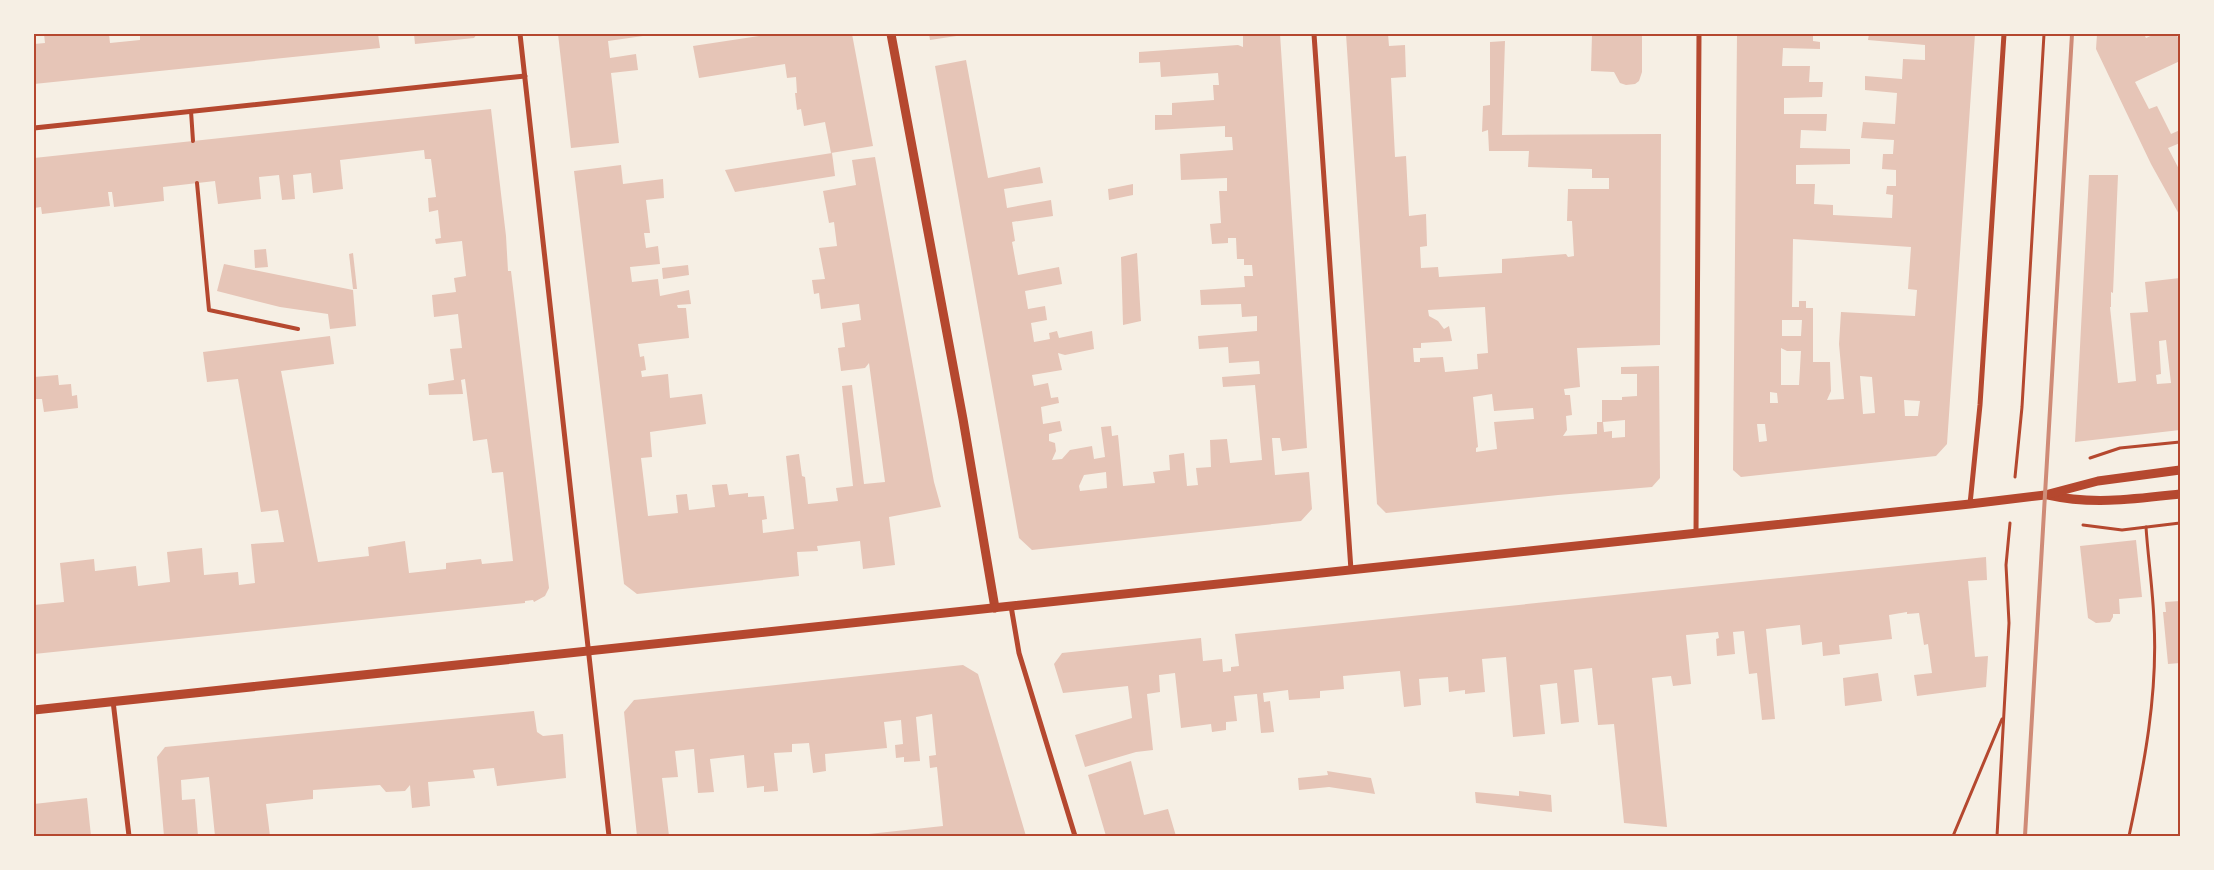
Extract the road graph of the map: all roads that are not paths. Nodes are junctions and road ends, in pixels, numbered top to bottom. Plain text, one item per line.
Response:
1 (520, 34) edge
2 (891, 34) edge
3 (1314, 34) edge
4 (1698, 34) edge
5 (2004, 34) edge
6 (525, 76) junction
7 (190, 111) junction
8 (34, 128) edge
9 (193, 141) dead end
10 (197, 184) dead end
11 (298, 329) dead end
12 (2180, 470) edge
13 (2180, 494) edge
14 (2045, 495) junction
15 (1970, 504) junction
16 (1696, 534) junction
17 (1351, 570) junction
18 (1011, 606) junction
19 (995, 608) junction
20 (590, 651) junction
21 (113, 701) junction
22 (34, 710) edge
23 (129, 836) edge
24 (609, 836) edge
25 (1075, 836) edge

1 - 6 street
2 - 19 street
3 - 17 street
4 - 16 street
5 - 15 street
6 - 7 street
6 - 20 street
7 - 8 street
7 - 9 lane
10 - 11 lane
12 - 14 street
13 - 14 street
14 - 15 street
15 - 16 street
16 - 17 street
17 - 18 street
18 - 19 street
18 - 25 street
19 - 20 street
20 - 21 street
20 - 24 street
21 - 22 street
21 - 23 street

